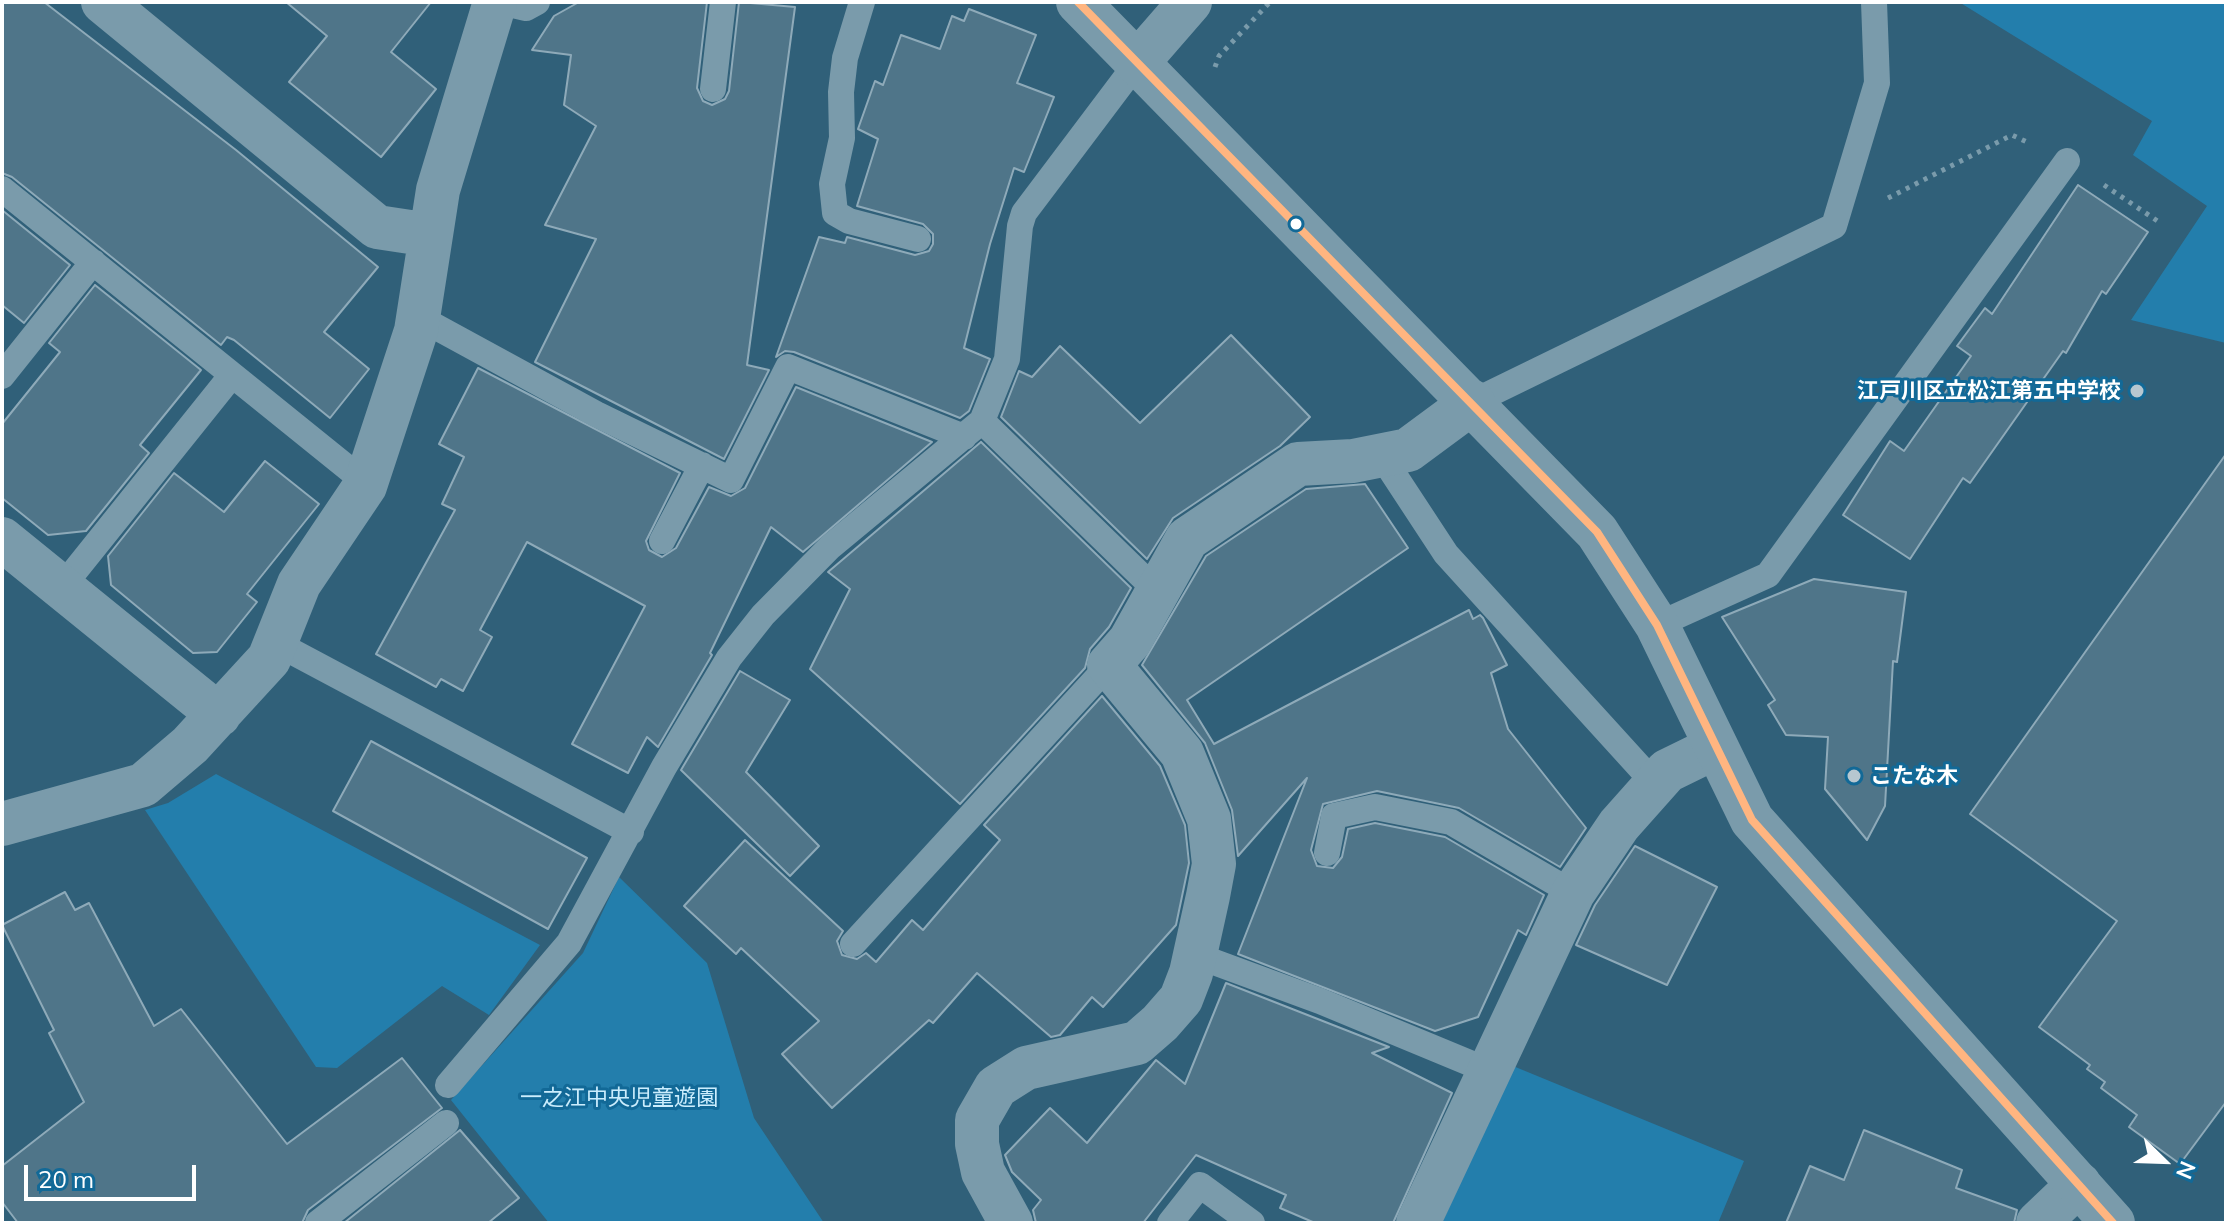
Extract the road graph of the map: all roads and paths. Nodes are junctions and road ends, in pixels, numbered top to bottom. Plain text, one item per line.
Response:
1 (497, 2) edge
2 (537, 2) edge
3 (723, 2) edge
4 (862, 2) edge
5 (1078, 2) edge
6 (1190, 2) edge
7 (1270, 2) edge
8 (1874, 2) edge
9 (107, 3) edge
10 (1137, 63) junction
11 (1212, 79) dead end
12 (713, 89) dead end
13 (2067, 161) dead end
14 (2, 189) edge
15 (430, 235) junction
16 (918, 239) dead end
17 (93, 262) junction
18 (418, 317) junction
19 (232, 375) junction
20 (2, 376) edge
21 (1473, 402) junction
22 (973, 429) junction
23 (1381, 455) junction
24 (702, 465) junction
25 (365, 482) junction
26 (2, 539) edge
27 (662, 541) dead end
28 (62, 587) junction
29 (1158, 592) junction
30 (1657, 625) junction
31 (276, 643) junction
32 (1109, 665) junction
33 (219, 715) junction
34 (1714, 748) junction
35 (1656, 785) junction
36 (2, 824) edge
37 (631, 832) junction
38 (1327, 853) dead end
39 (1573, 893) junction
40 (853, 944) dead end
41 (1195, 955) junction
42 (1489, 1071) junction
43 (448, 1085) dead end
44 (446, 1123) dead end
45 (2079, 1184) junction
46 (318, 1223) edge
47 (1011, 1223) edge
48 (1170, 1223) edge
49 (1252, 1223) edge
50 (1418, 1223) edge
51 (2038, 1223) edge
52 (2113, 1223) edge

1 - 2 lane
1 - 15 street
3 - 12 lane
4 - 16 lane
5 - 10 street
6 - 10 street
7 - 11 path
8 - 21 lane
9 - 15 street
10 - 21 street
10 - 22 lane
13 - 30 lane
14 - 17 lane
15 - 18 street
17 - 19 lane
17 - 20 lane
18 - 24 lane
18 - 25 street
19 - 25 lane
19 - 28 lane
21 - 23 street
21 - 30 street
22 - 24 lane
22 - 29 lane
22 - 37 lane
23 - 29 street
23 - 35 lane
24 - 27 lane
25 - 31 street
26 - 28 street
28 - 33 street
29 - 32 street
30 - 34 street
31 - 33 street
31 - 37 lane
32 - 40 lane
32 - 41 street
33 - 36 street
34 - 35 street
34 - 45 street
35 - 39 street
37 - 43 lane
38 - 39 lane
39 - 42 street
41 - 42 lane
41 - 47 street
42 - 50 street
44 - 46 lane
45 - 51 street
45 - 52 street
48 - 49 lane

